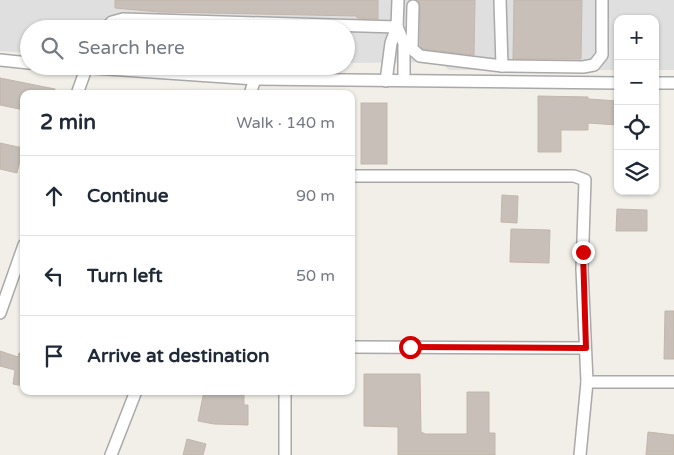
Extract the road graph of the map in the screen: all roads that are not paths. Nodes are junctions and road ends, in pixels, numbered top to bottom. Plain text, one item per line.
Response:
1 (398, 0) edge
2 (500, 0) edge
3 (602, 0) edge
4 (413, 6) dead end
5 (355, 27) edge
6 (397, 28) junction
7 (0, 60) edge
8 (20, 61) edge
9 (502, 66) junction
10 (83, 75) edge
11 (199, 75) edge
12 (256, 79) junction
13 (404, 80) junction
14 (386, 81) junction
15 (614, 83) edge
16 (659, 83) edge
17 (674, 83) edge
18 (78, 90) edge
19 (252, 90) edge
20 (355, 176) edge
21 (20, 256) edge
22 (0, 313) edge
23 (355, 347) edge
24 (586, 348) junction
25 (587, 382) junction
26 (674, 382) edge
27 (134, 395) edge
28 (285, 395) edge
29 (111, 455) edge
30 (285, 455) edge
31 (580, 455) edge

1 - 6 street
2 - 9 street
3 - 9 street
4 - 9 street
5 - 6 street
6 - 13 street
6 - 14 street
7 - 8 street
10 - 18 street
11 - 12 street
12 - 14 street
12 - 19 street
13 - 14 street
13 - 15 street
16 - 17 street
20 - 24 street
21 - 22 street
23 - 24 street
24 - 25 street
25 - 26 street
25 - 31 street
27 - 29 street
28 - 30 street

